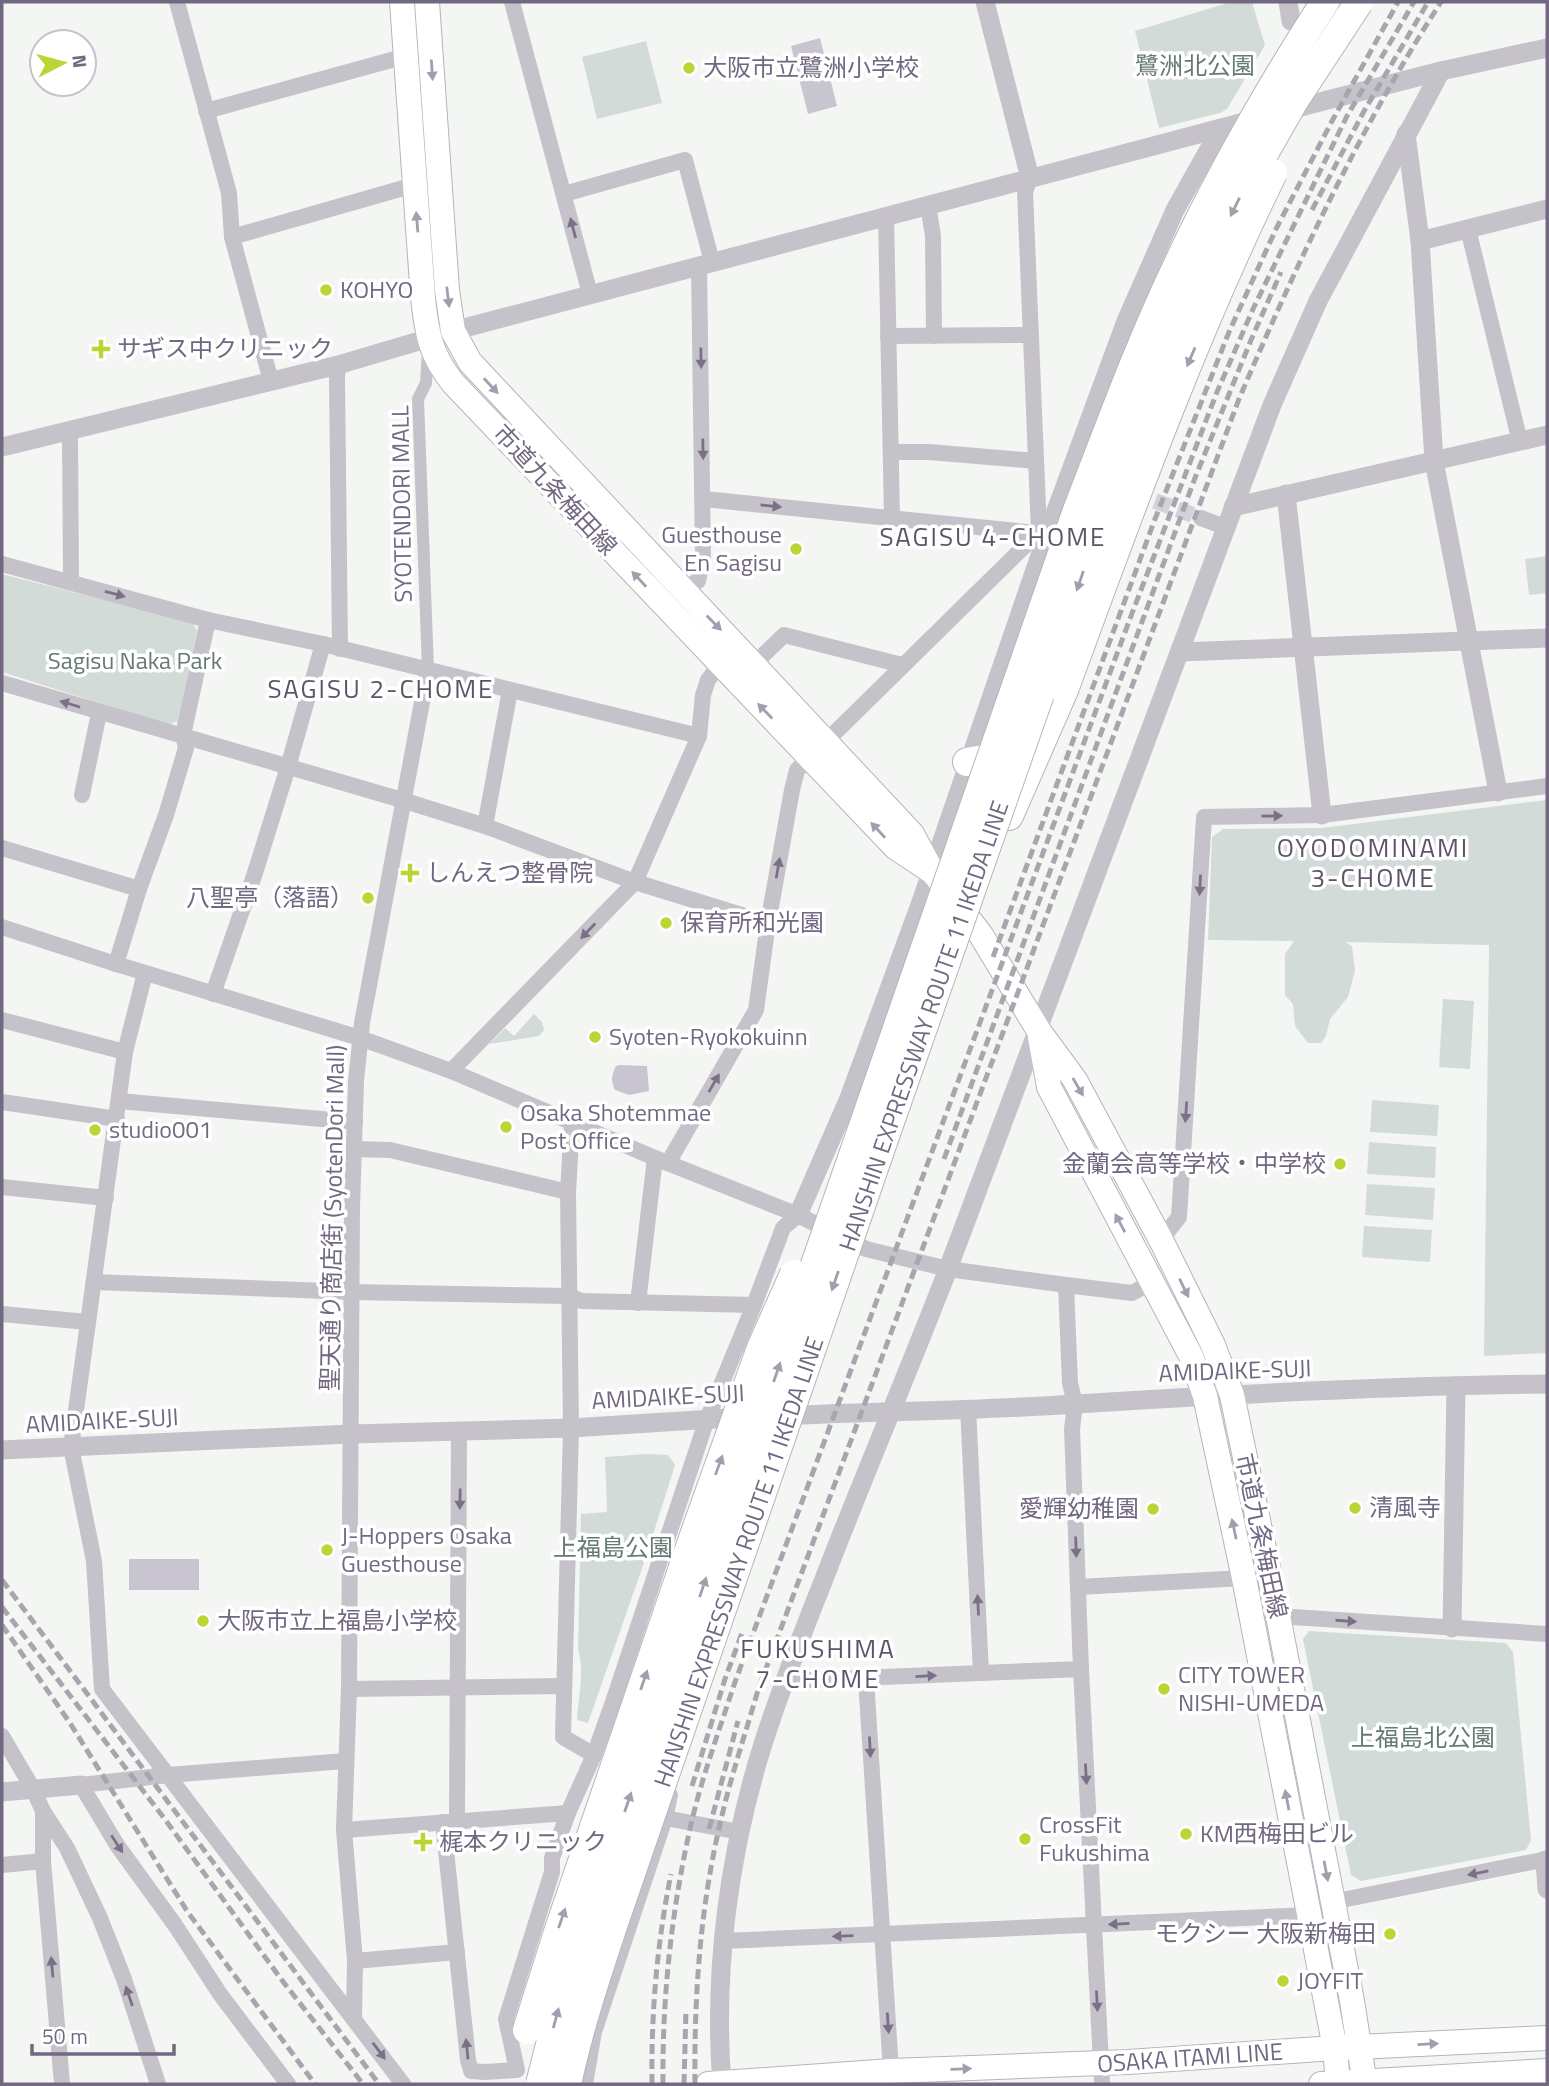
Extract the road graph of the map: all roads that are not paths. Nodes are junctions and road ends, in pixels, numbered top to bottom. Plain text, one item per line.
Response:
1 (177, 2) edge
2 (402, 2) edge
3 (427, 2) edge
4 (512, 2) edge
5 (985, 2) edge
6 (1325, 2) edge
7 (1354, 10) edge
8 (1289, 11) edge
9 (1547, 48) edge
10 (406, 56) junction
11 (1441, 71) junction
12 (1311, 104) junction
13 (206, 111) junction
14 (1221, 128) junction
15 (1406, 134) junction
16 (1030, 178) junction
17 (414, 185) junction
18 (564, 194) junction
19 (929, 205) junction
20 (1547, 209) edge
21 (886, 216) junction
22 (1468, 229) junction
23 (232, 237) junction
24 (1420, 241) junction
25 (706, 264) junction
26 (590, 294) junction
27 (453, 331) junction
28 (1030, 335) junction
29 (888, 336) junction
30 (934, 336) junction
31 (429, 338) junction
32 (338, 365) junction
33 (271, 381) junction
34 (70, 431) junction
35 (1547, 435) edge
36 (1520, 442) junction
37 (2, 447) edge
38 (891, 452) junction
39 (1036, 461) junction
40 (1434, 461) junction
41 (1070, 471) junction
42 (1286, 494) junction
43 (704, 499) junction
44 (1155, 501) tunnel mouth
45 (1233, 507) junction
46 (892, 518) junction
47 (1201, 518) tunnel mouth
48 (1226, 527) junction
49 (1043, 533) junction
50 (2, 564) edge
51 (71, 582) junction
52 (681, 590) junction
53 (208, 620) junction
54 (1547, 638) edge
55 (1468, 641) junction
56 (323, 644) junction
57 (1303, 648) junction
58 (340, 649) junction
59 (1180, 652) junction
60 (720, 664) junction
61 (754, 664) junction
62 (902, 666) junction
63 (428, 670) junction
64 (2, 683) edge
65 (510, 690) junction
66 (1064, 690) junction
67 (99, 713) junction
68 (183, 735) junction
69 (699, 736) junction
70 (818, 750) junction
71 (967, 762) junction
72 (288, 767) junction
73 (1547, 786) edge
74 (1498, 792) junction
75 (82, 795) dead end
76 (402, 800) junction
77 (1322, 815) junction
78 (485, 826) junction
79 (2, 848) edge
80 (932, 871) junction
81 (635, 882) junction
82 (139, 889) junction
83 (967, 914) junction
84 (768, 923) junction
85 (2, 927) edge
86 (116, 964) junction
87 (145, 973) junction
88 (213, 994) junction
89 (2, 1020) edge
90 (1039, 1031) junction
91 (360, 1038) junction
92 (125, 1052) junction
93 (451, 1071) junction
94 (119, 1101) junction
95 (2, 1102) edge
96 (117, 1119) junction
97 (355, 1122) junction
98 (572, 1123) junction
99 (858, 1138) junction
100 (355, 1149) junction
101 (662, 1161) junction
102 (2, 1187) edge
103 (568, 1192) junction
104 (106, 1198) junction
105 (798, 1215) junction
106 (1161, 1240) junction
107 (948, 1269) junction
108 (94, 1282) junction
109 (1151, 1283) junction
110 (1066, 1285) junction
111 (352, 1292) junction
112 (568, 1296) junction
113 (638, 1303) junction
114 (754, 1305) junction
115 (2, 1314) edge
116 (88, 1322) junction
117 (1547, 1384) edge
118 (1456, 1386) junction
119 (1232, 1395) junction
120 (1205, 1396) junction
121 (1075, 1404) junction
122 (968, 1408) junction
123 (892, 1411) junction
124 (707, 1419) junction
125 (571, 1428) junction
126 (459, 1431) junction
127 (351, 1434) junction
128 (71, 1447) junction
129 (2, 1450) edge
130 (1244, 1578) junction
131 (1078, 1587) junction
132 (1278, 1616) junction
133 (1452, 1629) junction
134 (1547, 1633) edge
135 (1081, 1669) junction
136 (981, 1673) junction
137 (866, 1679) junction
138 (784, 1681) junction
139 (458, 1686) junction
140 (563, 1686) junction
141 (349, 1689) junction
142 (612, 1705) junction
143 (2, 1736) edge
144 (593, 1755) junction
145 (345, 1760) junction
146 (168, 1775) junction
147 (81, 1785) junction
148 (33, 1789) junction
149 (2, 1792) edge
150 (43, 1811) junction
151 (568, 1813) junction
152 (665, 1818) junction
153 (450, 1822) junction
154 (344, 1830) junction
155 (740, 1832) junction
156 (1546, 1859) edge
157 (43, 1861) junction
158 (2, 1865) edge
159 (1547, 1889) edge
160 (1332, 1902) junction
161 (1310, 1915) junction
162 (1093, 1925) junction
163 (882, 1935) junction
164 (722, 1941) junction
165 (457, 1952) junction
166 (355, 1961) junction
167 (354, 2018) junction
168 (527, 2030) joint
169 (1547, 2038) edge
170 (1335, 2048) junction
171 (1360, 2048) junction
172 (891, 2071) junction
173 (1547, 2071) edge
174 (1102, 2074) edge
175 (524, 2079) edge
176 (1365, 2083) edge
177 (62, 2084) edge
178 (158, 2084) edge
179 (288, 2084) edge
180 (403, 2084) edge
181 (567, 2084) edge
182 (584, 2084) edge
183 (717, 2084) edge
184 (1333, 2084) edge

1 - 13 street
2 - 10 main road, 市道九条梅田線
3 -> 27 main road, 市道九条梅田線
4 - 18 street
5 - 16 street
6 - 99 highway, HANSHIN EXPRESSWAY ROUTE 11 IKEDA LINE, bridge
7 -> 66 highway, bridge
7 -> 181 highway, HANSHIN EXPRESSWAY ROUTE 11 IKEDA LINE, bridge
8 - 12 street
9 - 11 street
10 - 13 street
10 - 17 main road, 市道九条梅田線
11 - 12 street
11 - 15 street
12 - 14 street
13 - 23 street
14 - 16 street
14 - 41 street
15 - 24 street
15 - 45 street
16 - 19 street
16 - 28 street
17 - 23 street
31 -> 17 main road, 市道九条梅田線
18 - 25 street
26 -> 18 street
19 - 21 street
19 - 30 street
20 - 22 street
21 - 25 street
21 - 29 street
22 - 24 street
22 - 36 street
23 - 33 street
24 - 40 street
25 - 26 street
25 -> 43 street
26 - 27 street
27 - 31 street
27 -> 52 main road, 市道九条梅田線
28 - 30 street
28 - 39 street
29 - 30 street
29 - 38 street
31 - 32 street
60 -> 31 main road, 市道九条梅田線
31 - 63 street, SYOTENDORI MALL
32 - 33 street
32 - 58 street
33 - 34 street
34 - 37 street
34 - 51 street
35 - 36 street
36 - 40 street
38 - 39 street
38 - 46 street
39 - 49 street
40 - 42 street
40 - 55 street
41 - 44 street
41 - 49 street
42 - 45 street
42 - 57 street
43 -> 46 street
43 - 52 street
45 - 48 street
46 - 49 street
47 - 48 street
48 - 59 street
49 - 62 street
49 - 71 street
50 - 51 street
51 -> 53 street
52 -> 61 main road, 市道九条梅田線
53 - 56 street
53 - 68 street
54 - 55 street
55 - 57 street
55 - 74 street
56 - 58 street
56 - 72 street
57 - 59 street
57 - 77 street
58 - 63 street
59 - 90 street
60 - 69 street
70 -> 60 main road, 市道九条梅田線
61 - 62 street
61 - 70 main road, 市道九条梅田線
62 - 70 street
63 - 65 street
63 - 76 street, 聖天通り商店街 (SyotenDori Mall)
67 -> 64 street
65 - 69 street
65 - 78 street
66 - 71 highway
66 - 83 highway
67 - 68 street
67 - 75 street
68 - 72 street
68 - 82 street
69 - 81 street
70 - 80 main road, 市道九条梅田線
84 -> 70 street
71 - 80 street
72 - 76 street
72 - 88 street
73 - 74 street
74 - 77 street
76 - 78 street
76 - 91 street, 聖天通り商店街 (SyotenDori Mall)
77 - 106 street
78 - 81 street
79 - 82 street
80 - 83 main road, 市道九条梅田線
80 - 105 street
81 - 84 street
81 -> 93 street
82 - 86 street
83 - 90 main road, 市道九条梅田線
101 -> 84 street
85 - 86 street
86 - 87 street
87 - 88 street
87 - 92 street
88 - 91 street
89 - 92 street
90 -> 106 main road, 市道九条梅田線
90 - 107 street
109 -> 90 main road, 市道九条梅田線
91 - 93 street
91 - 97 street, 聖天通り商店街 (SyotenDori Mall)
92 - 94 street
93 - 98 street
94 - 96 street
94 - 97 street
95 - 96 street
96 - 104 street
97 - 100 street, 聖天通り商店街 (SyotenDori Mall)
98 - 101 street
98 - 103 street
168 -> 99 highway, bridge
175 -> 99 highway, HANSHIN EXPRESSWAY ROUTE 11 IKEDA LINE, bridge
100 - 103 street
100 - 111 street, 聖天通り商店街 (SyotenDori Mall)
101 - 105 street
101 - 113 street
102 - 104 street
103 - 112 street
104 - 108 street
105 - 107 street
105 - 114 street
106 -> 119 main road, 市道九条梅田線
107 - 110 street
107 - 123 street
108 - 111 street
108 - 116 street
109 - 110 street
109 - 120 main road, 市道九条梅田線
110 - 121 street
111 - 112 street
111 - 127 street, 聖天通り商店街 (SyotenDori Mall)
112 - 113 street
112 - 125 street
113 - 114 street
114 - 124 street
115 - 116 street
116 - 128 street
117 - 118 street, AMIDAIKE-SUJI
118 - 119 street, AMIDAIKE-SUJI
118 - 133 street
119 - 120 street, AMIDAIKE-SUJI
119 - 132 main road, 市道九条梅田線
120 - 121 street, AMIDAIKE-SUJI
130 -> 120 main road, 市道九条梅田線
121 - 122 street, AMIDAIKE-SUJI
121 -> 131 street
122 - 123 street, AMIDAIKE-SUJI
136 -> 122 street
123 - 124 street, AMIDAIKE-SUJI
123 - 138 street
124 - 125 street, AMIDAIKE-SUJI
124 - 142 street
125 - 126 street, AMIDAIKE-SUJI
125 - 140 street
126 - 127 street, AMIDAIKE-SUJI
126 -> 139 street
127 - 128 street, AMIDAIKE-SUJI
127 - 141 street, 聖天通り商店街 (SyotenDori Mall)
128 - 129 street, AMIDAIKE-SUJI
128 - 146 street
130 - 131 street
161 -> 130 main road, 市道九条梅田線
131 - 135 street
132 -> 133 street
132 -> 160 main road, 市道九条梅田線
133 - 134 street
135 - 136 street
135 -> 162 street
137 -> 136 street
137 - 138 street
137 -> 163 street
138 - 155 street
139 - 140 street
139 - 141 street
139 - 153 street
140 - 144 street
141 - 145 street, 聖天通り商店街 (SyotenDori Mall)
142 - 144 street
142 - 152 street
143 - 148 street
144 - 151 street
145 - 146 street
145 - 154 street
146 - 147 street
146 - 167 street
147 - 148 street
147 -> 179 street
148 - 149 street
148 - 150 street
150 - 157 street
178 -> 150 street
151 - 153 street
151 - 175 street
152 - 155 street
152 - 182 street
153 - 154 street
153 - 165 street
154 - 166 street
155 - 164 street
156 - 159 street
156 -> 160 street
157 - 158 street
177 -> 157 street
160 - 171 main road, 市道九条梅田線
161 -> 162 street
161 - 170 main road, 市道九条梅田線
162 - 163 street
162 -> 174 street
163 -> 164 street
163 -> 172 street
164 - 183 street
165 - 166 street
175 -> 165 street
166 - 167 street
167 -> 180 street
168 - 175 street
171 -> 169 main road, OSAKA ITAMI LINE
170 - 171 main road, OSAKA ITAMI LINE
170 - 174 main road, OSAKA ITAMI LINE
170 - 184 main road, 市道九条梅田線
171 - 176 main road, 市道九条梅田線
172 -> 174 main road, OSAKA ITAMI LINE
172 - 183 main road, OSAKA ITAMI LINE
173 - 176 main road
176 - 184 main road

